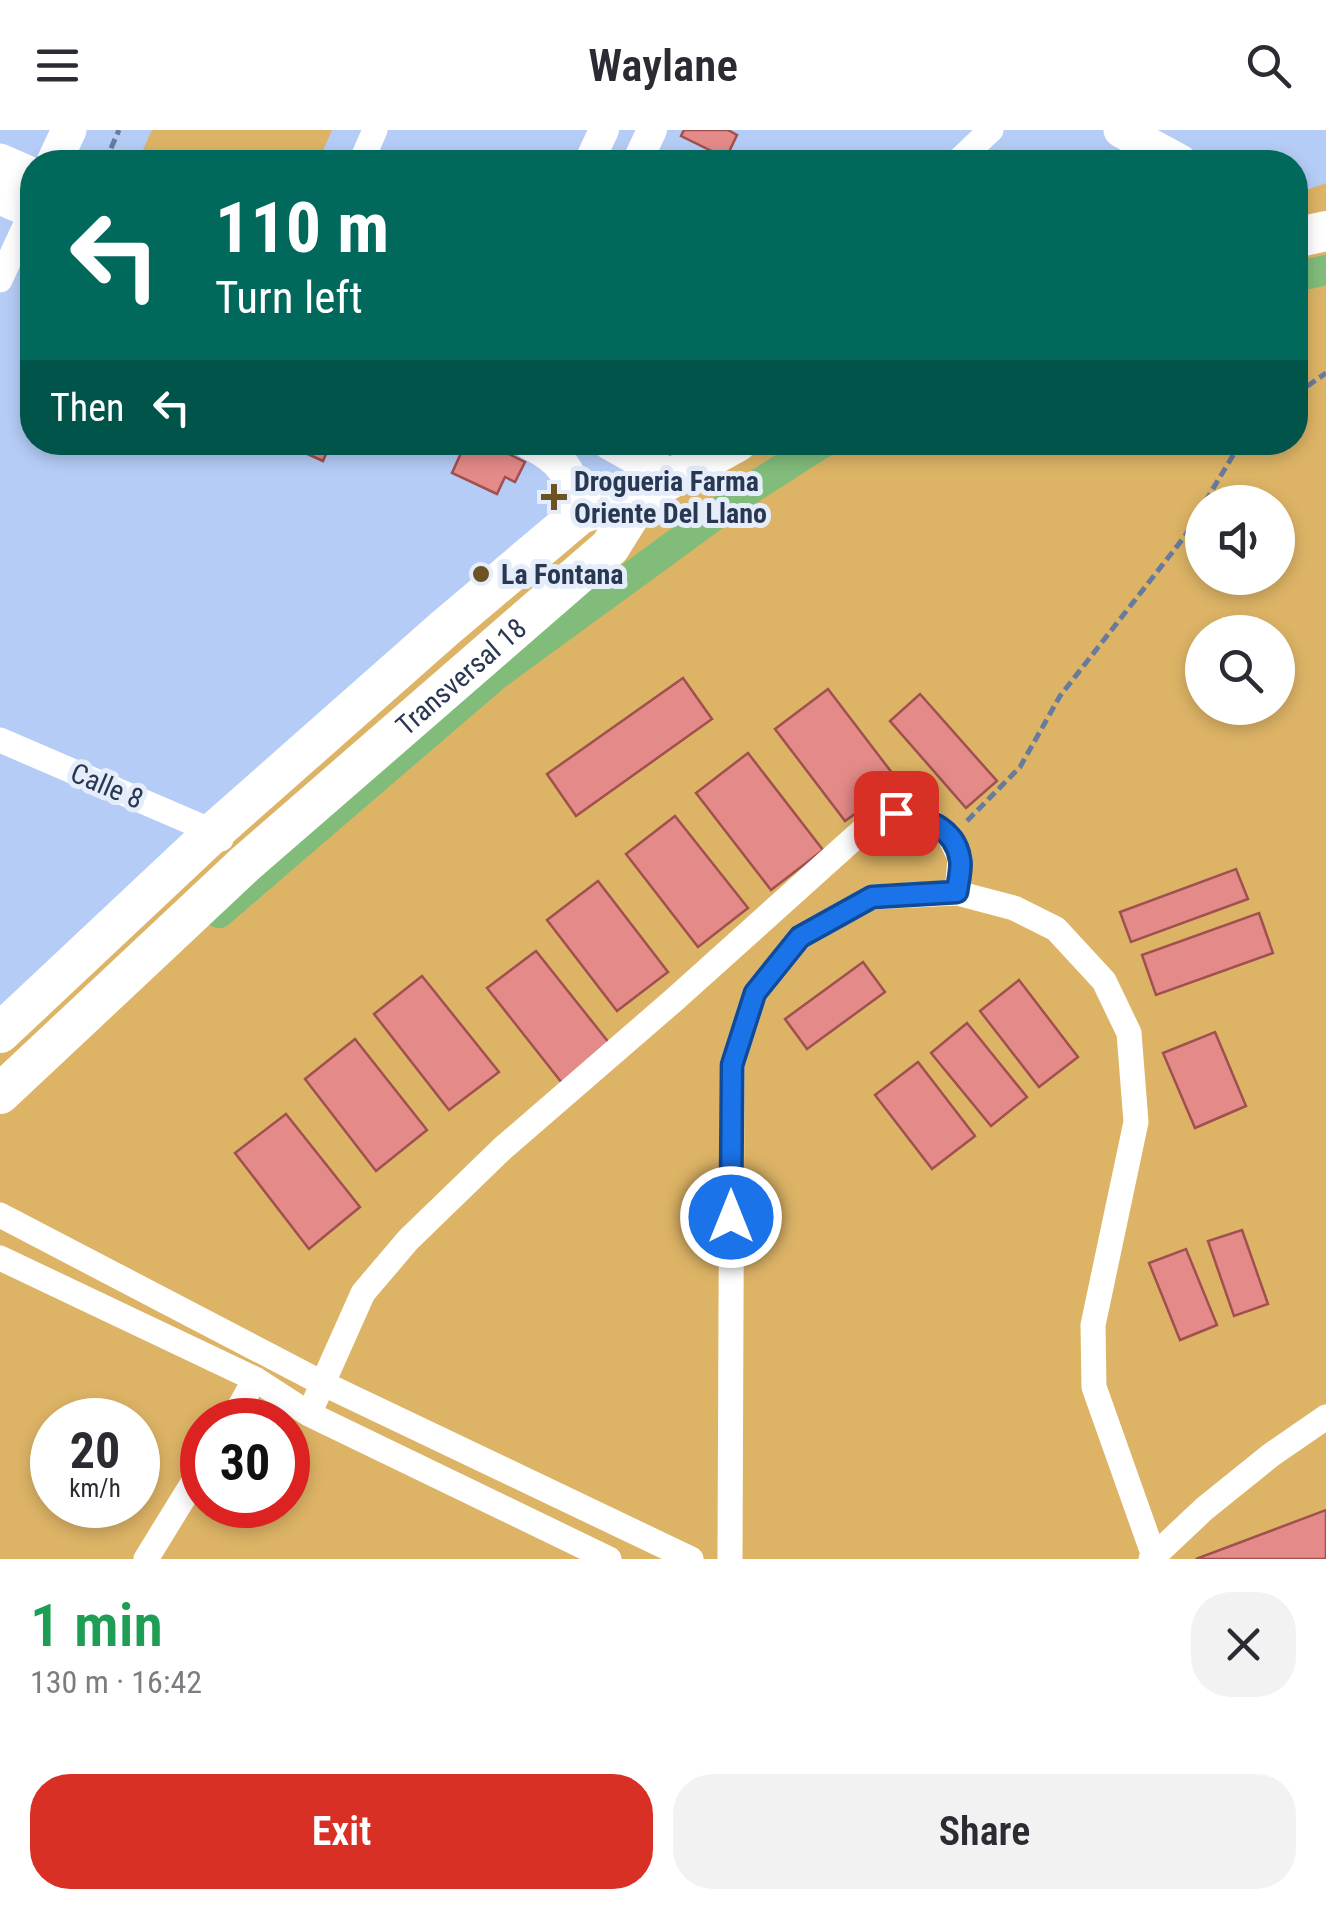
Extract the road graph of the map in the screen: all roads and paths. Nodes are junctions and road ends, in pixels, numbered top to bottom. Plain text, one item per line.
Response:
1 (991, 130) edge
2 (1120, 130) edge
3 (970, 150) edge
4 (1158, 150) edge
5 (20, 236) edge
6 (0, 280) edge
7 (555, 455) edge
8 (633, 455) edge
9 (714, 455) edge
10 (1233, 455) edge
11 (1216, 485) edge
12 (658, 486) junction
13 (580, 514) junction
14 (1185, 536) edge
15 (0, 740) edge
16 (214, 832) junction
17 (949, 835) junction
18 (245, 864) junction
19 (957, 892) junction
20 (0, 1032) edge
21 (0, 1094) edge
22 (0, 1215) edge
23 (0, 1258) edge
24 (255, 1379) junction
25 (322, 1384) junction
26 (244, 1398) edge
27 (285, 1398) edge
28 (310, 1414) joint
29 (1326, 1417) edge
30 (180, 1504) edge
31 (1153, 1558) edge
32 (146, 1559) edge
33 (610, 1559) edge
34 (692, 1559) edge
35 (730, 1559) edge

1 - 3 street
2 - 4 main road
5 - 6 street
7 - 13 main road
8 - 12 main road
9 - 12 main road
10 - 11 path
12 - 13 main road, Transversal 18
12 - 18 main road, Transversal 18
13 - 16 main road, Transversal 18
14 - 17 path
15 - 16 street, Calle 8
16 - 18 street
16 - 20 main road, Transversal 18
17 - 19 street
17 - 25 street
18 - 21 main road, Transversal 18
19 - 31 street
19 - 35 street
22 - 25 street
23 - 24 street
24 - 26 street
24 - 27 street
25 - 28 street
25 - 34 street
28 - 33 street
29 - 31 street
30 - 32 street

